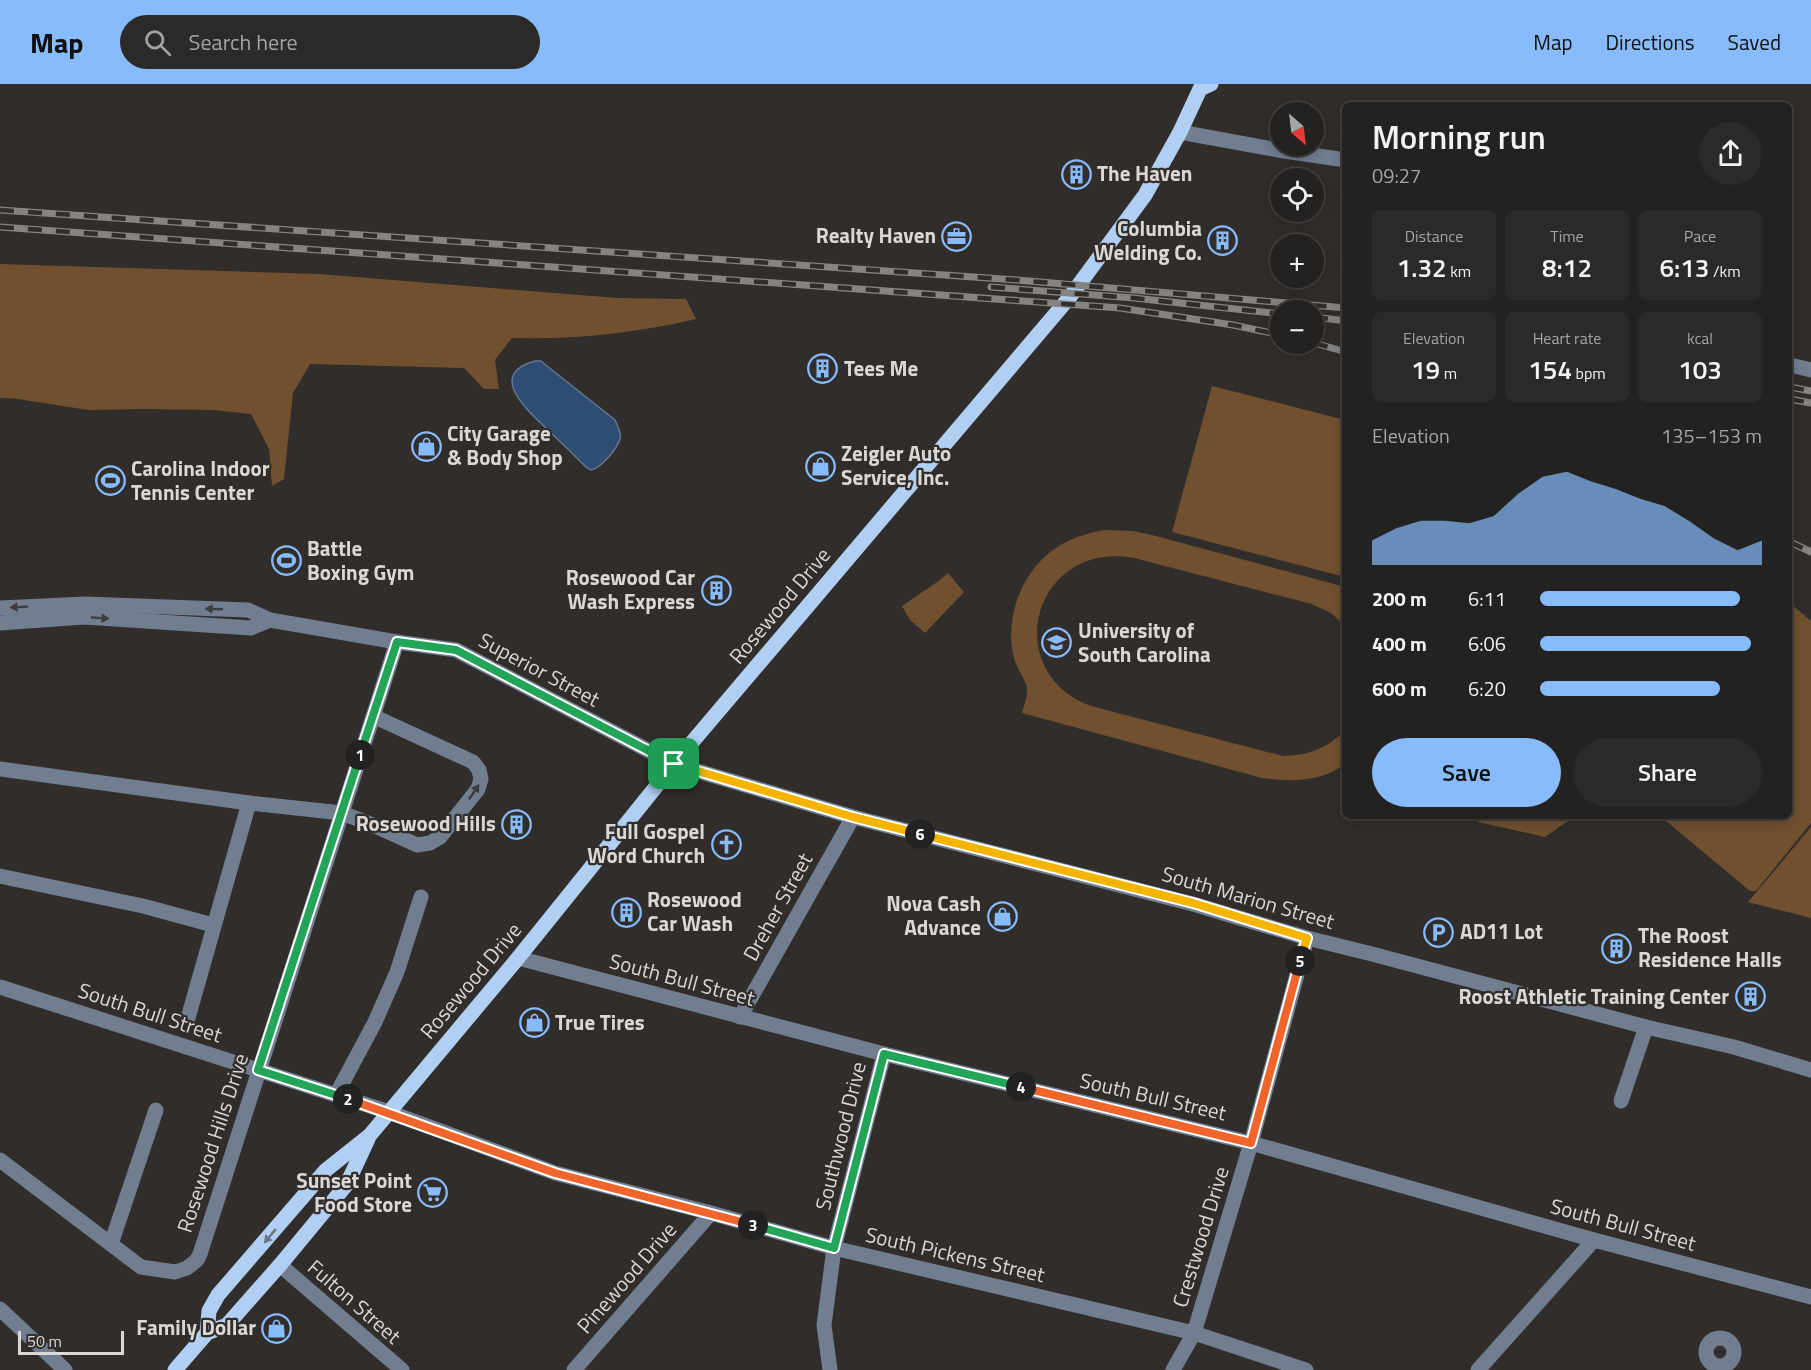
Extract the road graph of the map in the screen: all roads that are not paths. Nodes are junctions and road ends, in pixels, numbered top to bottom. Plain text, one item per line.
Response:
1 (1203, 86) edge
2 (1180, 132) junction
3 (1342, 159) edge
4 (1792, 365) edge
5 (1811, 370) edge
6 (0, 608) edge
7 (270, 620) junction
8 (0, 623) edge
9 (397, 642) junction
10 (373, 716) junction
11 (674, 764) junction
12 (0, 769) edge
13 (249, 803) junction
14 (342, 813) junction
15 (853, 817) junction
16 (0, 876) edge
17 (421, 897) dead end
18 (213, 925) junction
19 (1307, 938) junction
20 (518, 958) junction
21 (0, 987) edge
22 (740, 1017) junction
23 (188, 1018) dead end
24 (1646, 1027) junction
25 (884, 1054) junction
26 (258, 1070) junction
27 (1811, 1070) edge
28 (336, 1095) junction
29 (1621, 1101) dead end
30 (156, 1110) dead end
31 (389, 1112) junction
32 (370, 1135) junction
33 (1251, 1143) junction
34 (0, 1160) edge
35 (711, 1213) junction
36 (1594, 1240) junction
37 (111, 1244) junction
38 (834, 1248) junction
39 (280, 1265) junction
40 (1811, 1297) edge
41 (0, 1308) edge
42 (207, 1333) junction
43 (1194, 1334) junction
44 (65, 1370) edge
45 (175, 1370) edge
46 (402, 1370) edge
47 (574, 1370) edge
48 (830, 1370) edge
49 (1173, 1370) edge
50 (1306, 1370) edge
51 (1478, 1370) edge

1 - 2 main road, Rosewood Drive
2 - 3 street
2 - 11 main road, Rosewood Drive
4 - 5 street
7 -> 6 street, Superior Street
8 -> 7 street, Superior Street
7 - 9 street, Superior Street
9 - 10 street, Rosewood Hills Drive
9 - 11 street, Superior Street
10 - 14 street, Rosewood Hills Drive
14 -> 10 street
11 - 15 street, South Marion Street
11 - 20 main road, Rosewood Drive
12 - 13 street
13 - 14 street
13 - 18 street
14 - 26 street, Rosewood Hills Drive
15 - 19 street, South Marion Street
15 - 22 street, Dreher Street
16 - 18 street
17 - 28 street
18 - 23 street
19 - 24 street, South Marion Street
19 - 33 street, Crestwood Drive
20 - 22 street, South Bull Street
20 - 31 main road, Rosewood Drive
21 - 26 street, South Bull Street
22 - 25 street, South Bull Street
24 - 27 street, South Marion Street
24 - 29 street
25 - 33 street, South Bull Street
25 - 38 street, Southwood Drive
26 - 28 street, South Bull Street
26 - 37 street, Rosewood Hills Drive
28 - 31 street, South Bull Street
30 - 37 street
31 - 32 main road, Rosewood Drive
31 - 35 street, South Pickens Street
32 - 39 main road, Rosewood Drive
32 -> 42 main road, Rosewood Drive
33 - 36 street, South Bull Street
33 - 43 street, Crestwood Drive
34 - 37 street, Rosewood Hills Drive
35 - 38 street, South Pickens Street
35 - 47 street, Pinewood Drive
36 - 40 street, South Bull Street
36 - 51 street
38 - 43 street, South Pickens Street
38 - 48 street, Southwood Drive
39 - 42 main road, Rosewood Drive
39 - 46 street, Fulton Street
41 - 44 street
42 - 45 main road, Rosewood Drive
43 - 49 street, Crestwood Drive
43 - 50 street, South Pickens Street

